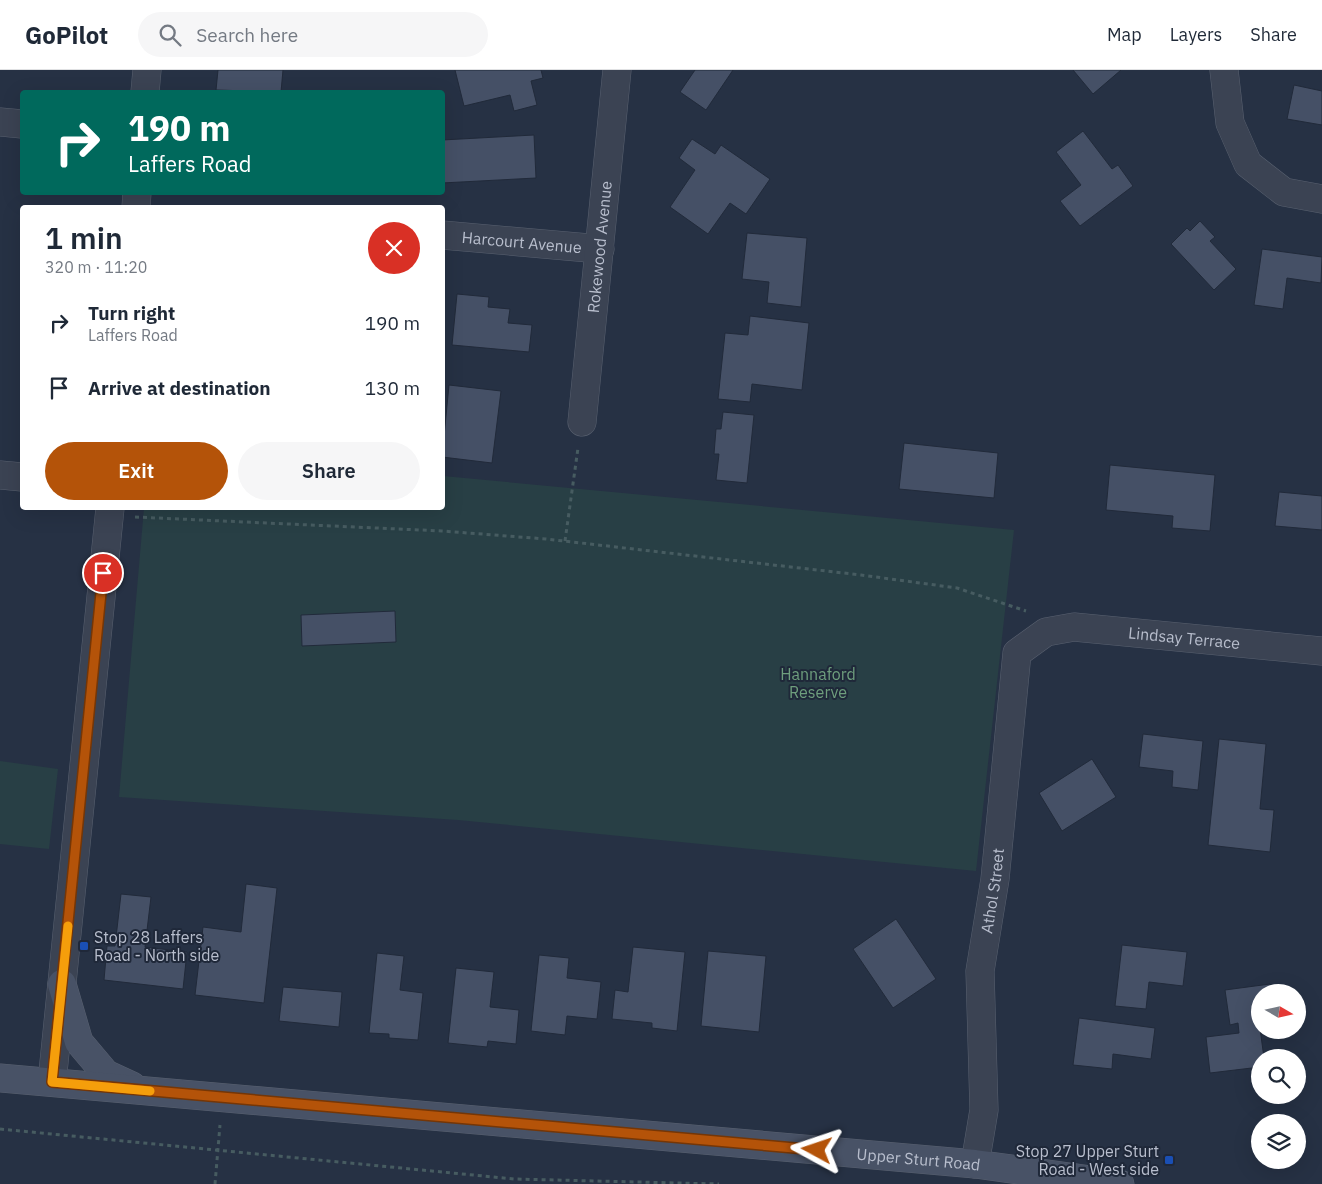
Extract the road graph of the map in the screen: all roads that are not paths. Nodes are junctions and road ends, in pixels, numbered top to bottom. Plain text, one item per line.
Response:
1 (147, 70) edge
2 (617, 70) edge
3 (1224, 70) edge
4 (145, 90) edge
5 (0, 122) edge
6 (20, 124) edge
7 (1322, 199) edge
8 (445, 235) edge
9 (600, 249) junction
10 (582, 422) road end
11 (0, 475) edge
12 (20, 477) edge
13 (110, 511) edge
14 (1046, 632) joint
15 (1322, 651) edge
16 (62, 984) junction
17 (0, 1078) edge
18 (52, 1082) junction
19 (143, 1090) junction
20 (975, 1164) junction
21 (1120, 1184) edge

1 - 4 street
2 - 9 street, Rokewood Avenue
3 - 7 street
5 - 6 street
8 - 9 street, Harcourt Avenue
9 - 10 street, Rokewood Avenue
11 - 12 street
13 - 16 street
14 - 15 street, Lindsay Terrace
14 - 20 street, Athol Street
16 - 18 street
16 - 19 main road
17 - 18 main road, Upper Sturt Road
18 - 19 main road, Upper Sturt Road
19 - 20 main road, Upper Sturt Road
20 - 21 main road, Upper Sturt Road

